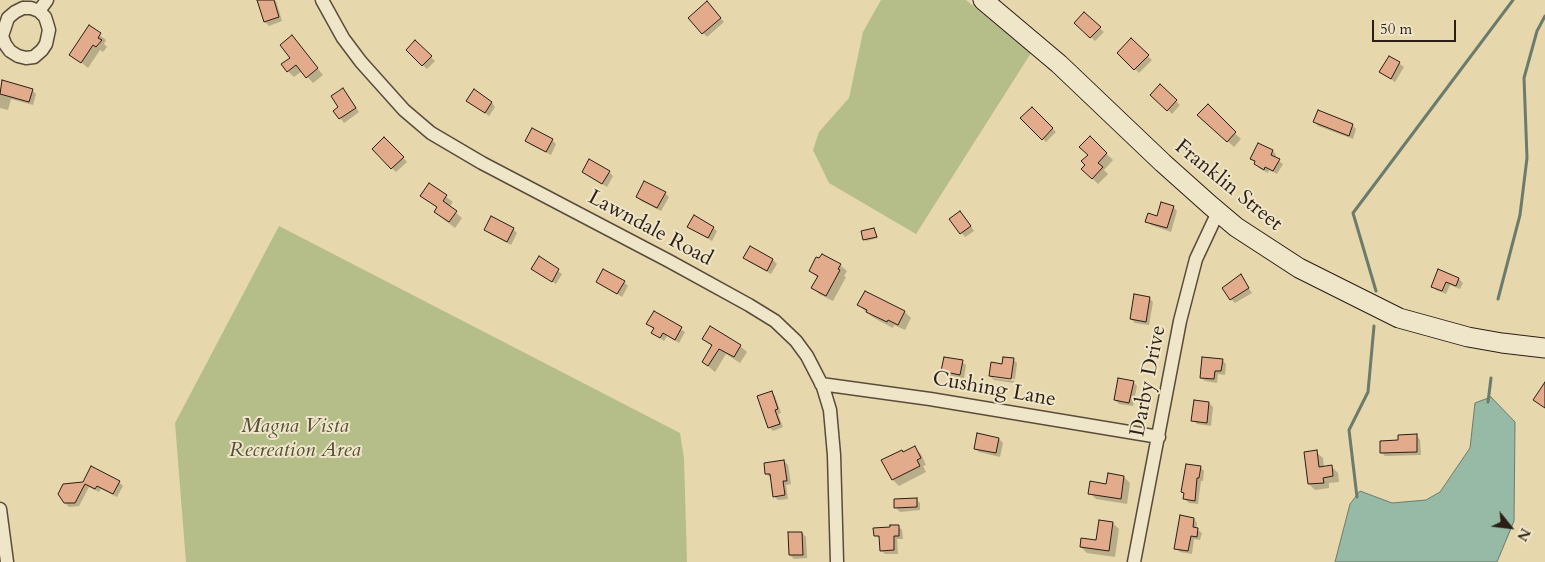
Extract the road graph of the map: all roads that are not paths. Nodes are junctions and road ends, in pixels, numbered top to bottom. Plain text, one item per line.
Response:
1 (47, 0) edge
2 (322, 0) edge
3 (983, 0) edge
4 (39, 12) dead end
5 (1218, 212) junction
6 (1545, 348) edge
7 (822, 384) junction
8 (1159, 437) junction
9 (0, 509) edge
10 (7, 562) edge
11 (837, 562) edge
12 (1134, 562) edge

1 - 4 street
2 - 7 street, Lawndale Road
3 - 5 street, Franklin Street
5 - 6 street, Franklin Street
5 - 8 street, Darby Drive
7 - 8 street, Cushing Lane
7 - 11 street, Lawndale Road
8 - 12 street, Darby Drive
9 - 10 street

